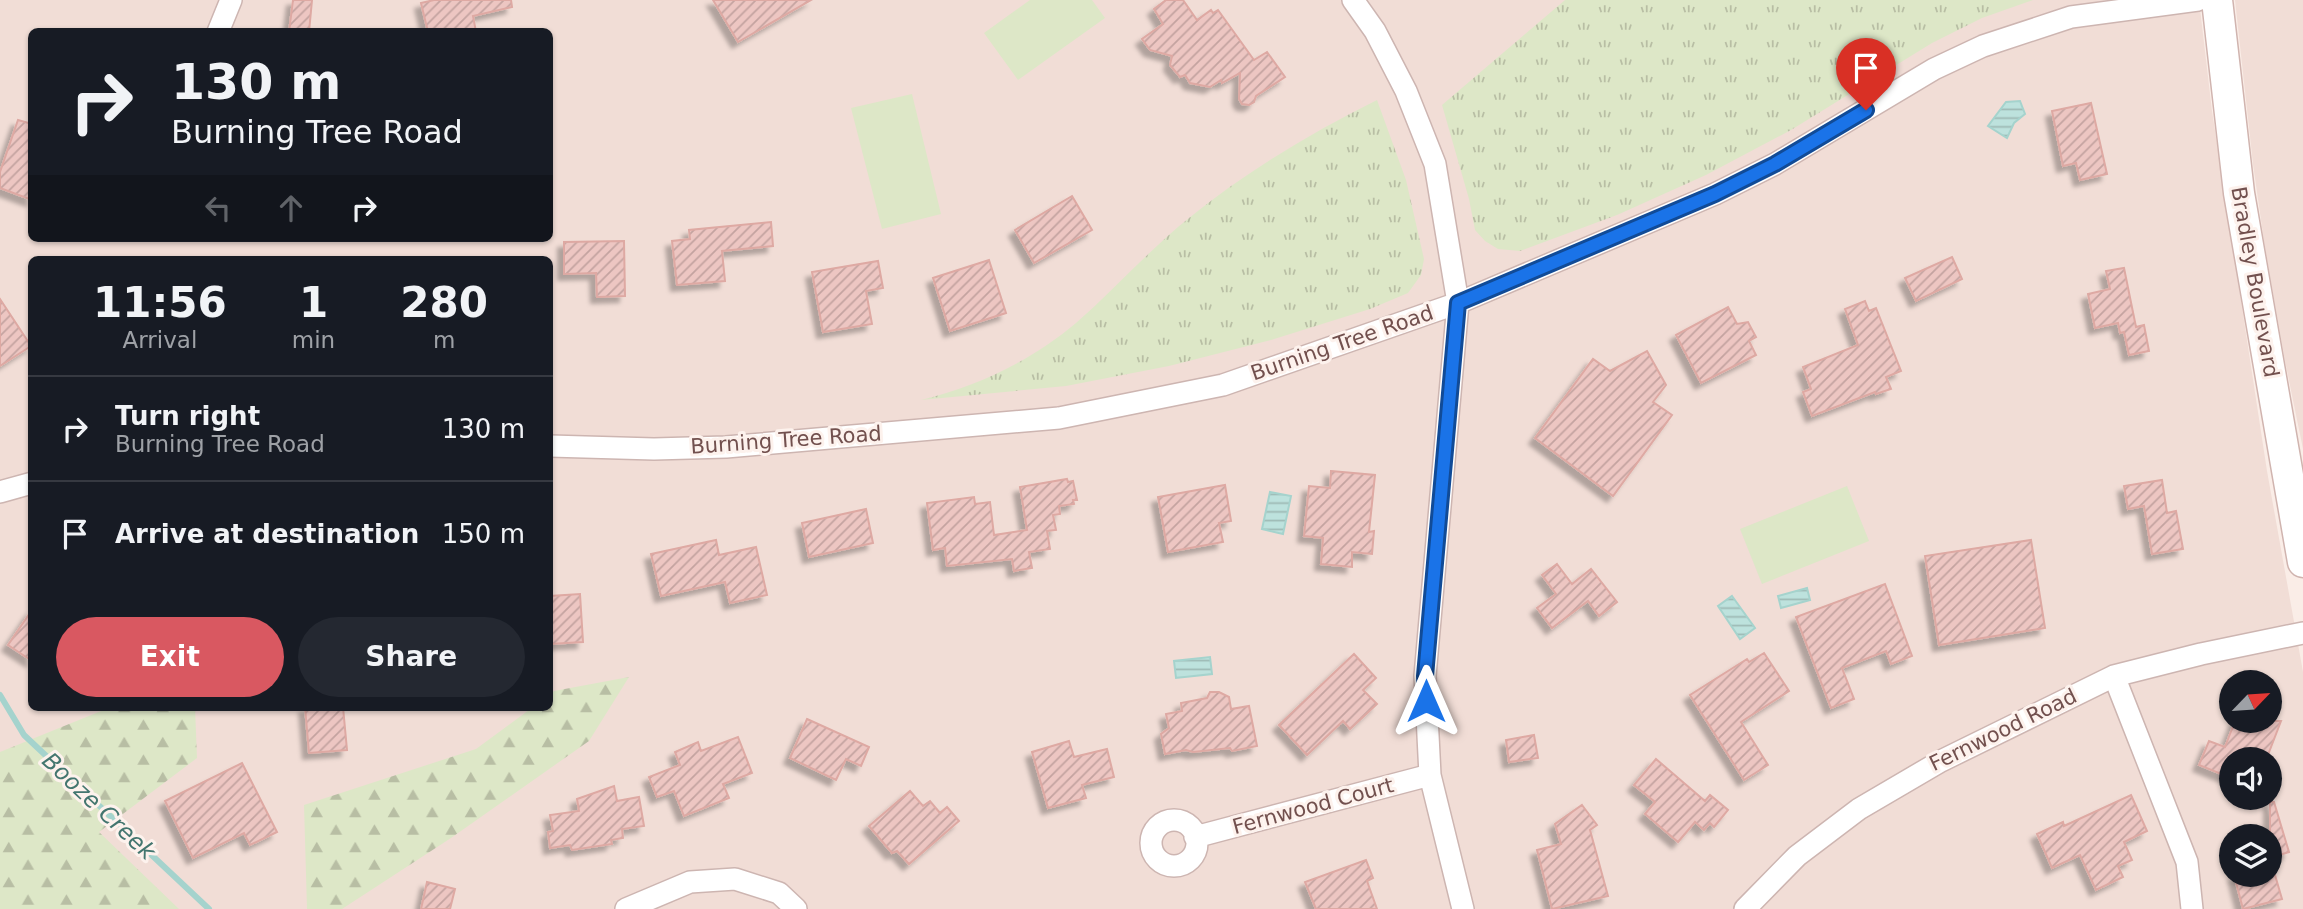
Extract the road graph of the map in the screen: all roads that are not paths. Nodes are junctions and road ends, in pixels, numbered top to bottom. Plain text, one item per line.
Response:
1 (231, 0) edge
2 (1353, 0) edge
3 (2198, 0) edge
4 (2217, 0) edge
5 (220, 28) edge
6 (1458, 303) junction
7 (553, 446) edge
8 (28, 484) edge
9 (1, 490) edge
10 (2303, 562) edge
11 (2303, 633) edge
12 (2114, 676) junction
13 (1430, 775) junction
14 (1195, 837) dead end
15 (626, 909) edge
16 (796, 909) edge
17 (1463, 909) edge
18 (1745, 909) edge
19 (2192, 909) edge

1 - 5 street
2 - 6 street
3 - 6 street, Burning Tree Road
4 - 10 main road, Bradley Boulevard
6 - 7 street, Burning Tree Road
6 - 13 street
8 - 9 street
11 - 12 street, Fernwood Road
12 - 18 street, Fernwood Road
12 - 19 street
13 - 14 street, Fernwood Court
13 - 17 street
15 - 16 street

